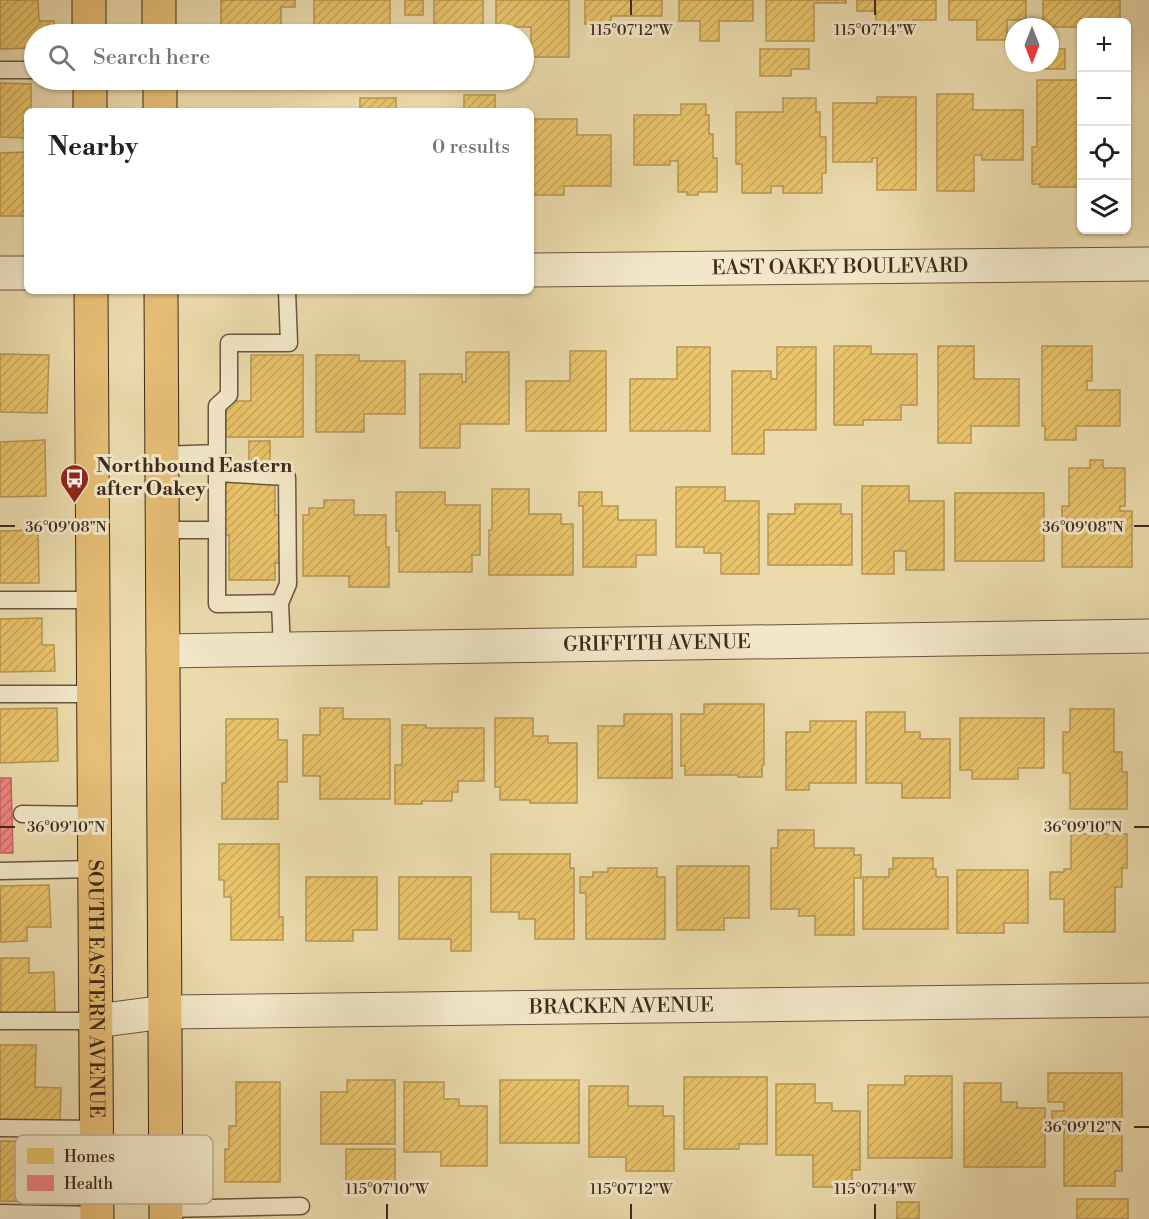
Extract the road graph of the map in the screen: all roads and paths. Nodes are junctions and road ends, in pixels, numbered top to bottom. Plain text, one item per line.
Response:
1 (89, 0) edge
2 (159, 0) edge
3 (89, 24) edge
4 (159, 24) edge
5 (0, 70) edge
6 (24, 70) edge
7 (90, 90) edge
8 (159, 90) edge
9 (90, 108) edge
10 (160, 108) edge
11 (1149, 264) edge
12 (534, 270) edge
13 (0, 273) edge
14 (24, 273) edge
15 (91, 294) edge
16 (161, 294) edge
17 (286, 294) edge
18 (217, 453) junction
19 (161, 455) junction
20 (217, 473) junction
21 (162, 530) junction
22 (217, 530) junction
23 (0, 600) edge
24 (93, 600) junction
25 (280, 603) junction
26 (1149, 636) edge
27 (282, 649) junction
28 (163, 651) junction
29 (0, 694) edge
30 (94, 694) junction
31 (22, 814) dead end
32 (95, 815) junction
33 (95, 869) junction
34 (0, 871) edge
35 (1149, 1000) edge
36 (165, 1012) junction
37 (0, 1021) edge
38 (96, 1022) junction
39 (0, 1128) edge
40 (97, 1129) junction
41 (97, 1135) edge
42 (166, 1135) edge
43 (301, 1206) dead end
44 (0, 1213) edge
45 (166, 1214) edge
46 (97, 1217) edge

1 - 3 main road
2 - 4 main road
5 - 6 lane
7 - 9 main road
8 - 10 main road
11 - 12 street, EAST OAKEY BOULEVARD
13 - 14 street
15 - 24 main road, SOUTH EASTERN AVENUE
16 - 19 main road
17 - 18 lane
18 - 19 lane
18 - 20 lane
19 - 21 main road
20 - 22 lane
20 - 25 lane
21 - 22 lane
21 - 28 main road
22 - 25 lane
23 - 24 lane
24 - 30 main road, SOUTH EASTERN AVENUE
25 - 27 lane
26 - 27 street, GRIFFITH AVENUE
27 - 28 street, GRIFFITH AVENUE
28 - 36 main road
29 - 30 lane
30 - 32 main road, SOUTH EASTERN AVENUE
31 - 32 lane
32 - 33 main road, SOUTH EASTERN AVENUE
33 - 34 lane
33 - 38 main road, SOUTH EASTERN AVENUE
35 - 36 street, BRACKEN AVENUE
36 - 38 street, BRACKEN AVENUE
36 - 42 main road
37 - 38 lane
38 - 40 main road, SOUTH EASTERN AVENUE
39 - 40 lane
40 - 41 main road, SOUTH EASTERN AVENUE
43 - 45 lane
44 - 46 lane

